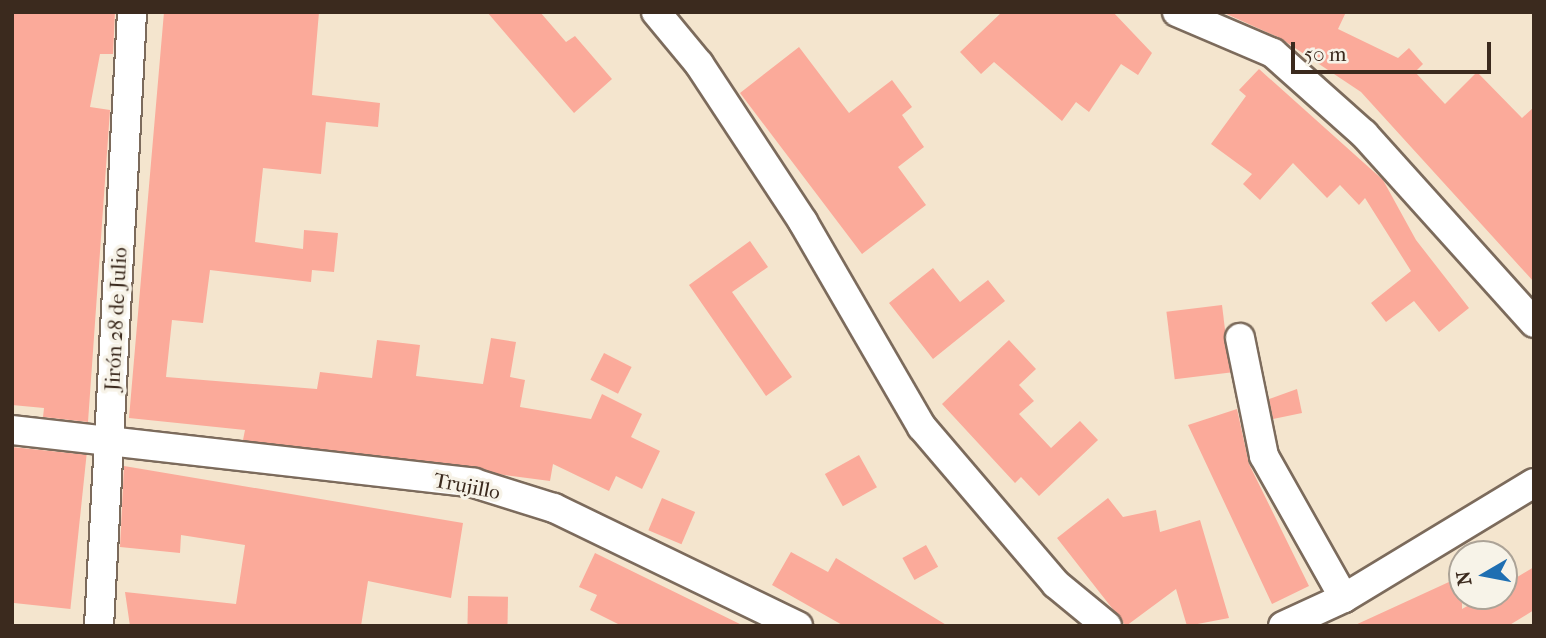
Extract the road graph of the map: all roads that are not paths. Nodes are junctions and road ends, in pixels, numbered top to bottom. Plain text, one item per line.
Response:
1 (132, 12) edge
2 (656, 12) edge
3 (1177, 12) edge
4 (1534, 323) edge
5 (1240, 338) dead end
6 (12, 430) edge
7 (110, 436) junction
8 (1534, 483) edge
9 (1344, 598) junction
10 (99, 626) edge
11 (799, 626) edge
12 (1107, 626) edge
13 (1283, 626) edge

1 - 7 street, Jirón 28 de Julio
2 - 12 street
3 - 4 street
5 - 9 street
6 - 7 street, Trujillo
7 - 10 street, Jirón 28 de Julio
7 - 11 street, Trujillo
8 - 9 street
9 - 13 street

